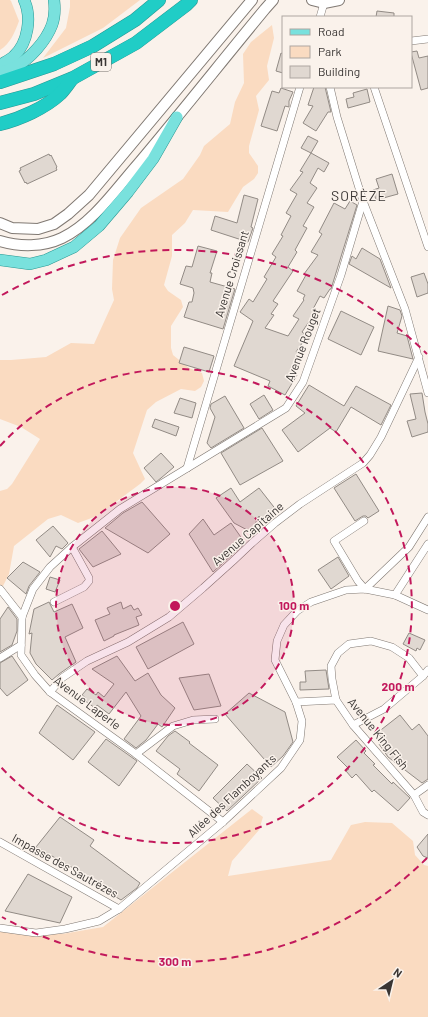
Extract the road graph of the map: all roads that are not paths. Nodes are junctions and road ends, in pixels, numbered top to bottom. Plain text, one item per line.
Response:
1 (24, 0) edge
2 (54, 0) edge
3 (159, 0) edge
4 (191, 0) edge
5 (252, 0) edge
6 (273, 0) edge
7 (312, 0) edge
8 (339, 0) edge
9 (324, 3) junction
10 (320, 16) edge
11 (428, 39) edge
12 (412, 41) edge
13 (0, 65) edge
14 (0, 73) edge
15 (73, 78) junction
16 (0, 82) edge
17 (300, 88) edge
18 (330, 88) edge
19 (374, 88) edge
20 (0, 103) edge
21 (177, 117) junction
22 (0, 124) edge
23 (363, 201) junction
24 (0, 223) edge
25 (0, 241) edge
26 (428, 247) edge
27 (0, 260) edge
28 (419, 357) junction
29 (428, 393) edge
30 (187, 468) junction
31 (428, 517) edge
32 (364, 520) dead end
33 (428, 544) edge
34 (72, 547) junction
35 (0, 589) edge
36 (365, 589) junction
37 (395, 595) junction
38 (54, 602) dead end
39 (428, 610) edge
40 (22, 617) junction
41 (21, 645) junction
42 (0, 658) edge
43 (425, 673) edge
44 (50, 692) junction
45 (336, 700) junction
46 (296, 702) junction
47 (215, 719) dead end
48 (353, 724) junction
49 (136, 754) junction
50 (428, 785) edge
51 (414, 795) junction
52 (428, 814) edge
53 (223, 822) junction
54 (0, 842) edge
55 (119, 909) junction
56 (0, 928) edge

1 - 13 main road
2 - 14 main road
3 - 16 highway, M1
4 - 15 highway, M1
5 - 24 street
6 - 21 street
7 - 9 street
8 - 9 street
9 - 10 street
11 - 12 street
15 - 20 highway, M1
15 - 22 highway
17 - 30 street, Avenue Croissant
18 - 23 street
19 - 26 street
21 - 25 street
21 - 27 main road
23 - 28 street
23 - 30 street, Avenue Rouget
28 - 29 street
28 - 44 street, Avenue Capitaine
30 - 34 street, Avenue Laperle
31 - 36 street
32 - 36 street
33 - 37 street
34 - 38 street
34 - 40 street, Avenue Laperle
35 - 40 street
36 - 37 street, Allée des Flamboyants
36 - 46 street, Allée des Flamboyants
37 - 39 street, Allée des Flamboyants
40 - 41 street, Avenue Laperle
41 - 42 street
41 - 44 street, Avenue Laperle
43 - 45 street
43 - 48 street
44 - 49 street, Avenue Laperle
45 - 46 street, Avenue King Fish
45 - 48 street, Avenue King Fish
46 - 53 street, Allée des Flamboyants
47 - 49 street
48 - 51 street, Avenue King Fish
49 - 53 street, Avenue Laperle
50 - 51 street
51 - 52 street, Avenue King Fish
53 - 55 street, Allée des Flamboyants
54 - 55 street, Impasse des Sautrézes
55 - 56 street, Allée des Flamboyants

